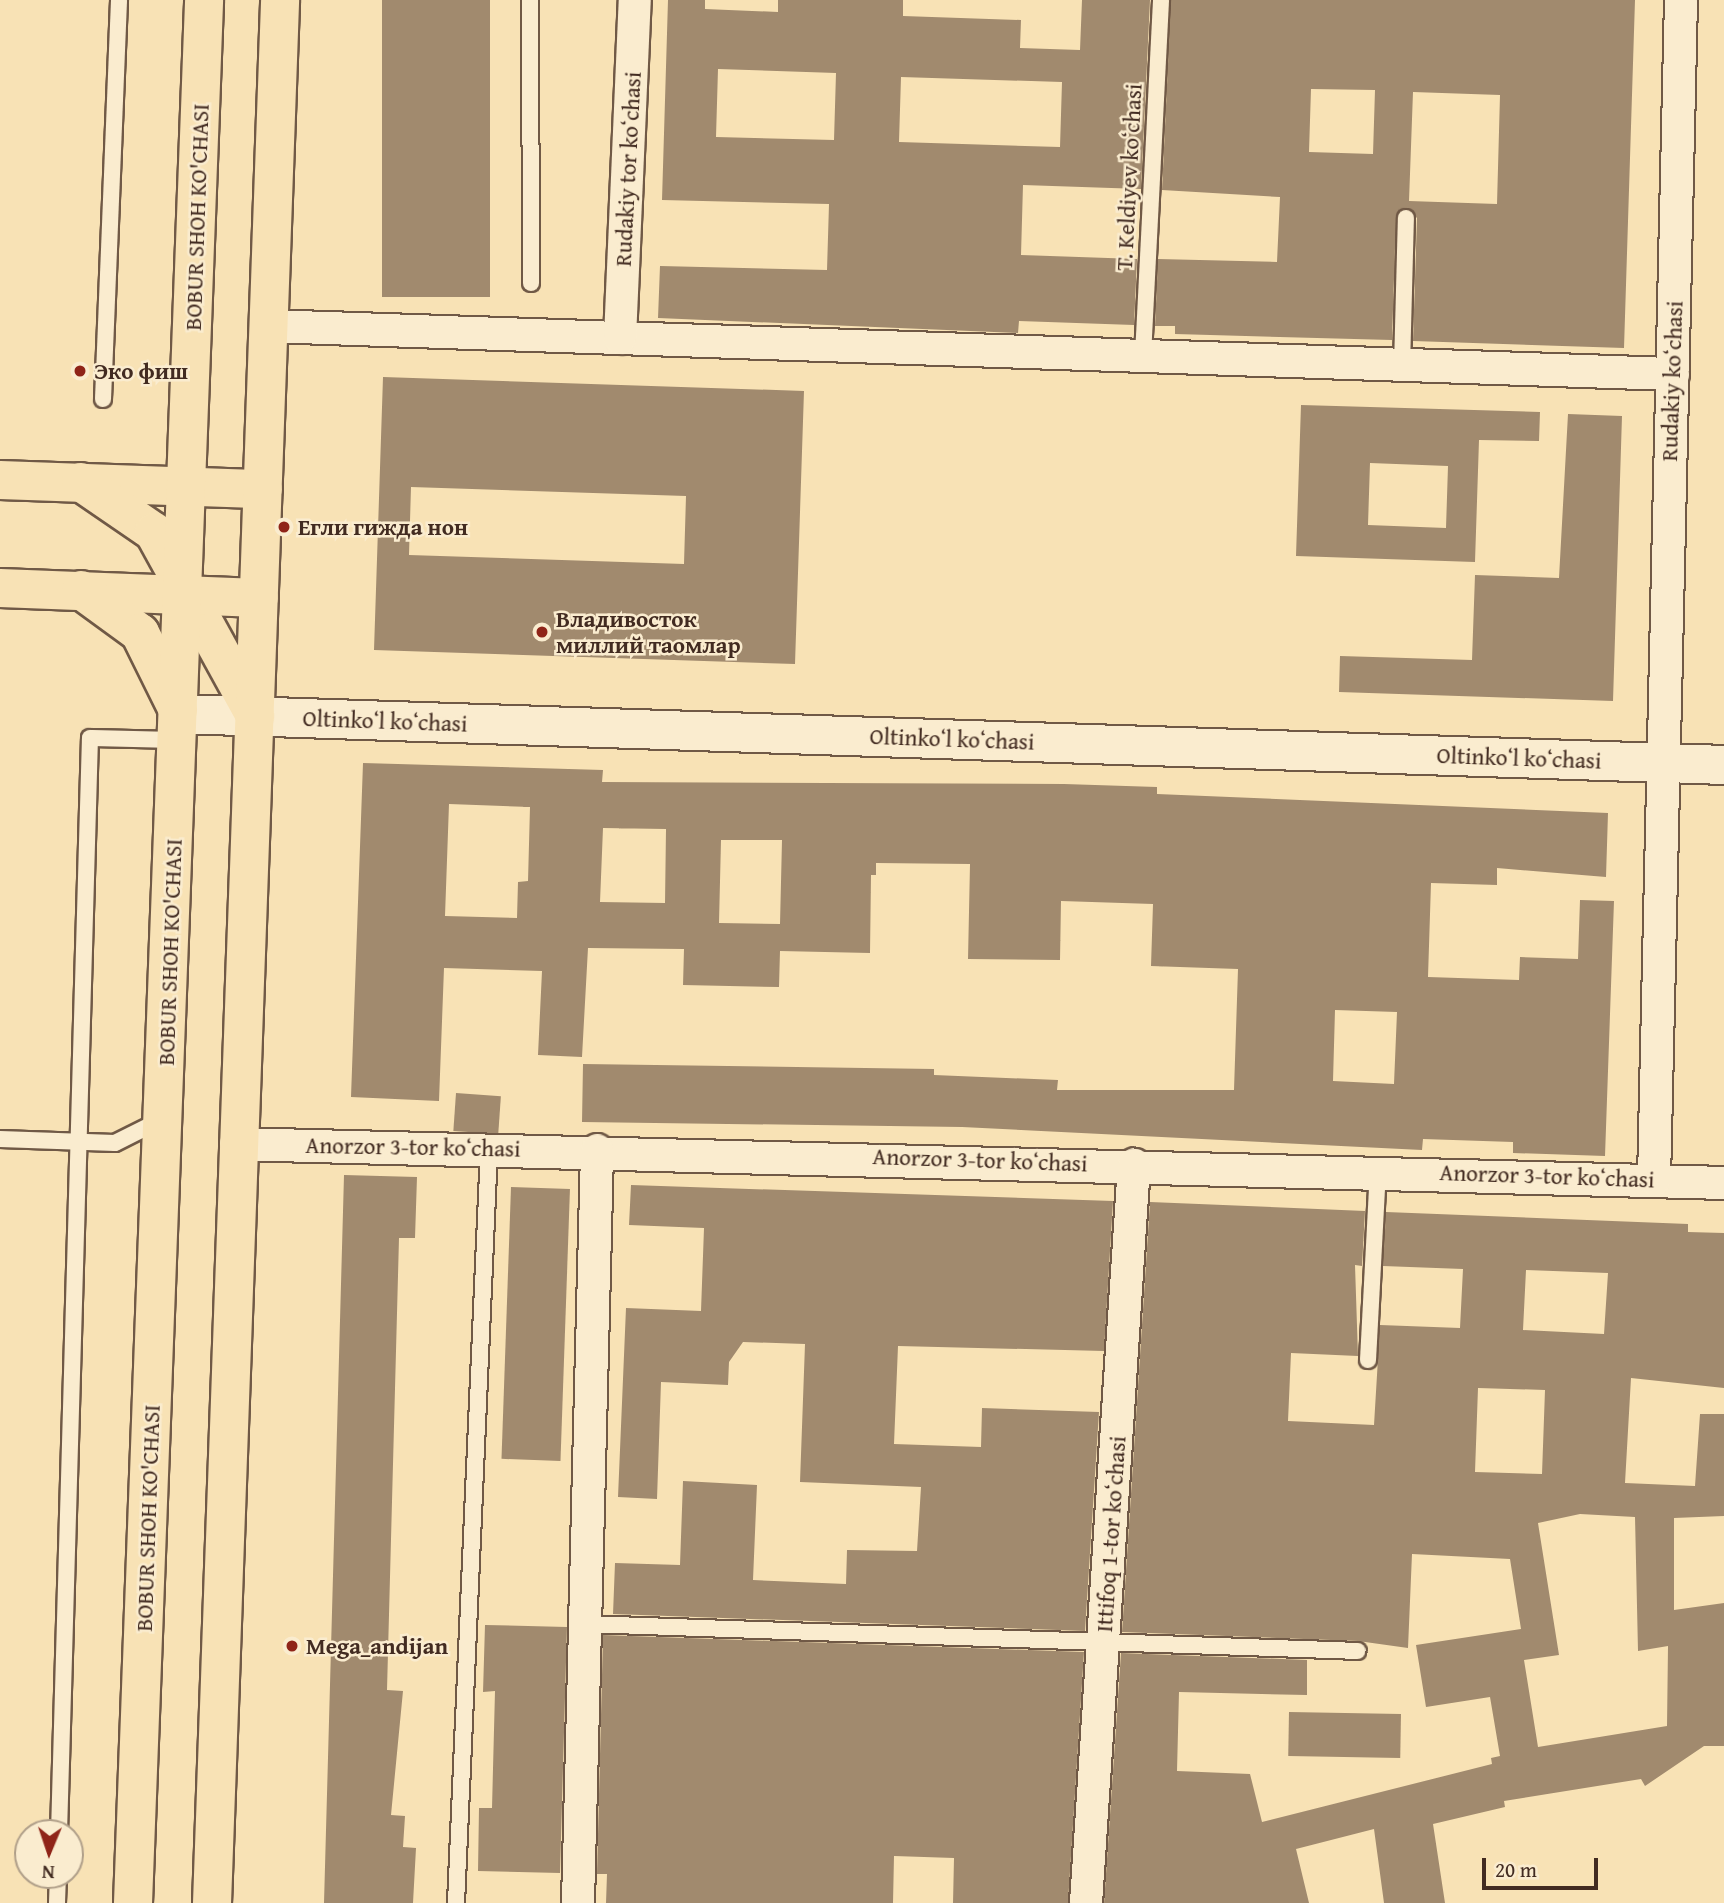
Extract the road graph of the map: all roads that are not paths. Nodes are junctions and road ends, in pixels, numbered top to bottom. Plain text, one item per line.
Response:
1 (119, 0) edge
2 (204, 0) edge
3 (281, 0) edge
4 (530, 0) edge
5 (635, 0) edge
6 (1161, 0) edge
7 (1681, 0) edge
8 (1406, 219) dead end
9 (531, 283) dead end
10 (268, 326) junction
11 (620, 338) junction
12 (1143, 356) junction
13 (1402, 367) junction
14 (1673, 374) junction
15 (103, 399) dead end
16 (0, 480) edge
17 (81, 482) junction
18 (188, 485) junction
19 (263, 489) junction
20 (0, 587) edge
21 (81, 590) junction
22 (185, 594) junction
23 (259, 598) junction
24 (255, 716) junction
25 (179, 727) junction
26 (1660, 763) junction
27 (1724, 765) edge
28 (163, 1119) junction
29 (0, 1139) edge
30 (75, 1142) junction
31 (236, 1144) junction
32 (489, 1149) junction
33 (597, 1150) junction
34 (1134, 1165) junction
35 (1378, 1170) junction
36 (1654, 1180) junction
37 (1724, 1183) edge
38 (1368, 1360) dead end
39 (586, 1624) junction
40 (1105, 1641) junction
41 (1358, 1651) dead end
42 (59, 1819) edge
43 (132, 1903) edge
44 (212, 1903) edge
45 (456, 1903) edge
46 (579, 1903) edge
47 (1086, 1903) edge

1 - 15 lane
2 - 18 main road, BOBUR SHOH KO'CHASI
3 - 10 main road
4 - 9 lane
5 - 11 street, Rudakiy tor koʻchasi
6 - 12 lane, T. Keldiyev koʻchasi
7 - 14 street, Rudakiy koʻchasi
8 - 13 lane
10 - 11 street
10 - 19 main road
11 - 12 street
12 - 13 street
13 - 14 street
14 - 26 street, Rudakiy koʻchasi
16 - 17 main road
17 - 18 main road
17 - 22 main road
18 - 19 main road
18 - 22 main road, BOBUR SHOH KO'CHASI
19 - 23 main road
20 - 21 main road
21 - 22 main road
21 - 25 main road
22 - 23 main road
22 - 24 main road
22 - 25 main road, BOBUR SHOH KO'CHASI
23 - 24 main road
24 - 25 main road, Oltinkoʻl koʻchasi
24 - 26 main road, Oltinkoʻl koʻchasi
24 - 31 main road
25 - 28 main road, BOBUR SHOH KO'CHASI
25 - 30 lane
26 - 27 main road, Oltinkoʻl koʻchasi
26 - 36 street, Rudakiy koʻchasi
28 - 30 lane
28 - 43 main road, BOBUR SHOH KO'CHASI
29 - 30 lane
30 - 42 lane
31 - 32 street, Anorzor 3-tor koʻchasi
31 - 44 main road
32 - 33 street, Anorzor 3-tor koʻchasi
32 - 45 lane
33 - 34 street, Anorzor 3-tor koʻchasi
33 - 39 street
34 - 35 street, Anorzor 3-tor koʻchasi
34 - 40 street, Ittifoq 1-tor koʻchasi
35 - 36 street, Anorzor 3-tor koʻchasi
35 - 38 lane
36 - 37 street, Anorzor 3-tor koʻchasi
39 - 40 lane
39 - 46 street
40 - 41 lane
40 - 47 street, Ittifoq 1-tor koʻchasi

